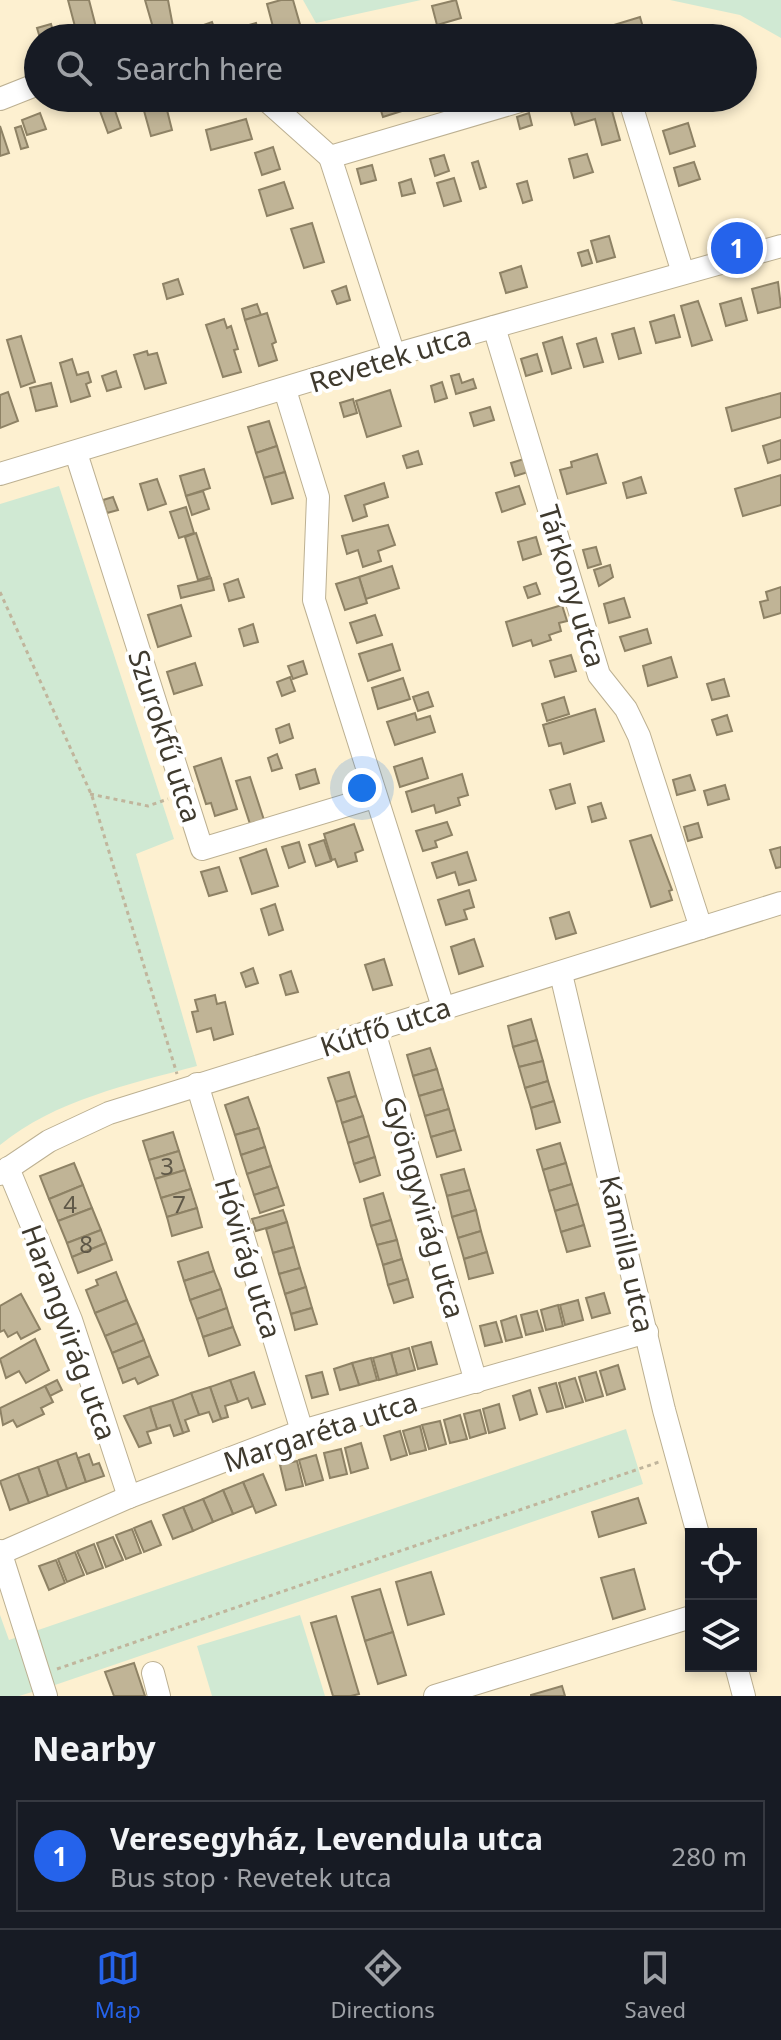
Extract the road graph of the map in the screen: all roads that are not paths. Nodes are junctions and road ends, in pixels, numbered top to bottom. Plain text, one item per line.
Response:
1 (24, 90) edge
2 (0, 99) edge
3 (280, 112) edge
4 (483, 112) edge
5 (633, 112) edge
6 (330, 157) junction
7 (781, 246) edge
8 (683, 273) junction
9 (494, 327) junction
10 (394, 355) junction
11 (285, 390) junction
12 (76, 453) junction
13 (0, 474) edge
14 (374, 797) junction
15 (781, 903) edge
16 (701, 928) junction
17 (561, 974) junction
18 (443, 1007) junction
19 (374, 1031) junction
20 (189, 1086) junction
21 (4, 1171) edge
22 (647, 1332) junction
23 (476, 1382) junction
24 (302, 1431) junction
25 (129, 1497) junction
26 (696, 1528) edge
27 (0, 1552) edge
28 (685, 1619) edge
29 (738, 1672) edge
30 (153, 1673) dead end
31 (42, 1686) edge
32 (159, 1696) edge
33 (435, 1696) edge
34 (744, 1696) edge

1 - 2 street
3 - 6 street
4 - 6 street
5 - 8 street
6 - 10 street
7 - 8 street, Revetek utca
8 - 9 street, Revetek utca
9 - 10 street, Revetek utca
9 - 16 street, Tárkony utca
10 - 11 street, Revetek utca
11 - 12 street, Revetek utca
11 - 14 street
12 - 13 street, Revetek utca
12 - 14 street, Szurokfű utca
14 - 18 street
15 - 16 street, Kútfő utca
16 - 17 street, Kútfő utca
17 - 18 street, Kútfő utca
17 - 22 street, Kamilla utca
18 - 19 street, Kútfő utca
19 - 20 street, Kútfő utca
19 - 23 street, Gyöngyvirág utca
20 - 21 street, Kútfő utca
20 - 24 street, Hóvirág utca
21 - 25 street, Harangvirág utca
22 - 23 street, Margaréta utca
22 - 26 street, Kamilla utca
23 - 24 street, Margaréta utca
24 - 25 street, Margaréta utca
25 - 27 street, Margaréta utca
27 - 31 street
28 - 33 street
29 - 34 street
30 - 32 street

